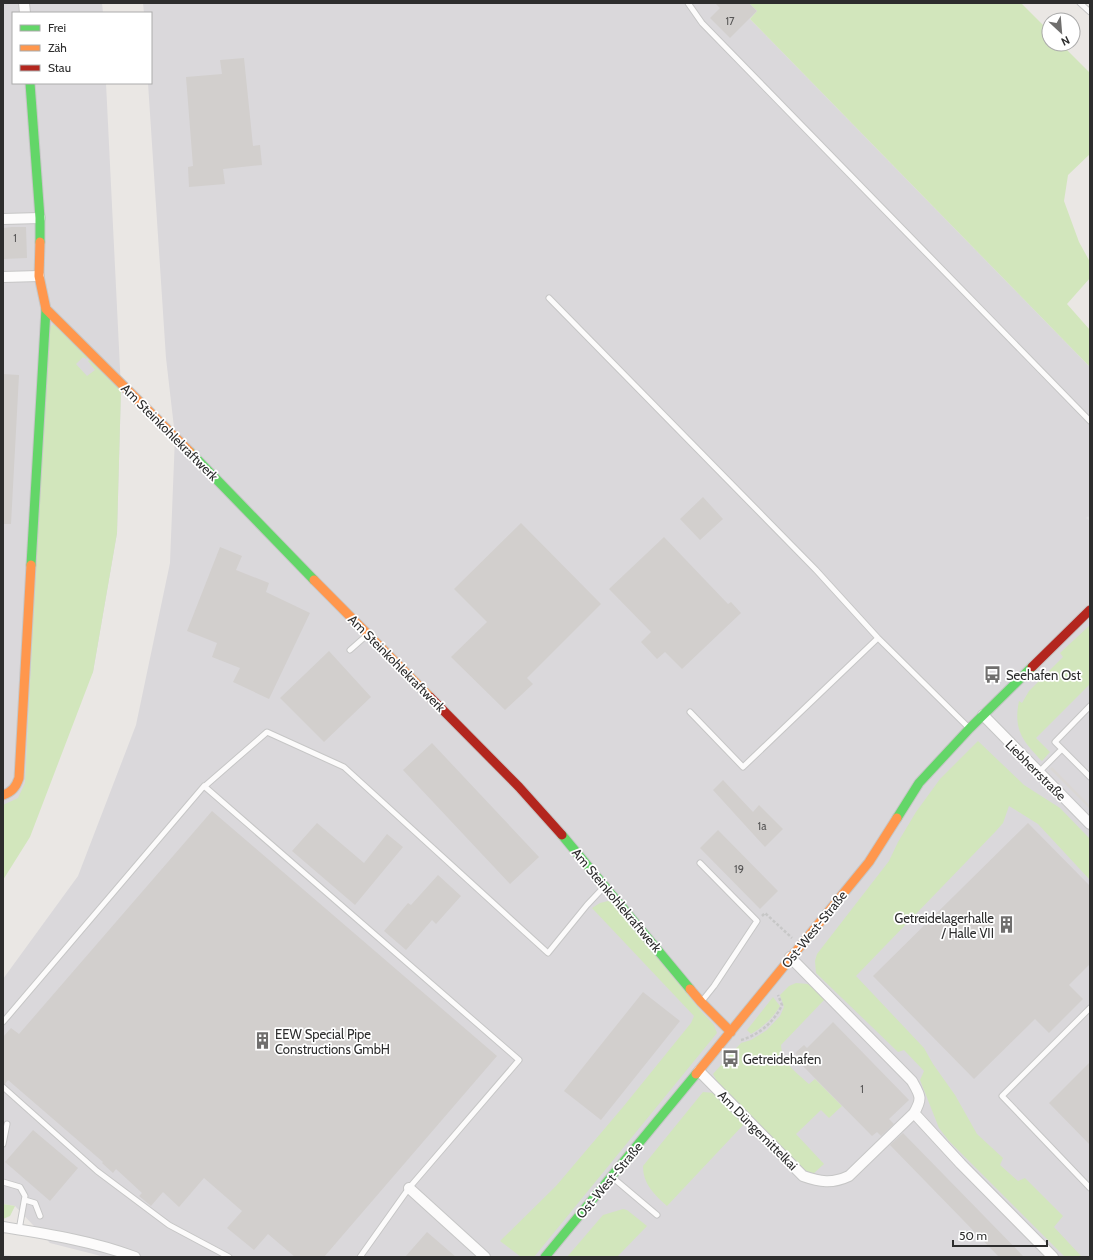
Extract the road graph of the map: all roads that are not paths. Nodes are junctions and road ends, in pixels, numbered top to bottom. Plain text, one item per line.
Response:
1 (688, 3) edge
2 (1080, 3) edge
3 (1090, 12) edge
4 (30, 84) edge
5 (40, 218) junction
6 (3, 219) edge
7 (39, 276) junction
8 (3, 277) edge
9 (549, 298) dead end
10 (46, 310) junction
11 (1090, 421) edge
12 (1090, 610) edge
13 (368, 634) junction
14 (878, 638) junction
15 (350, 650) dead end
16 (1090, 706) edge
17 (690, 712) dead end
18 (983, 715) junction
19 (970, 728) junction
20 (1062, 749) junction
21 (1038, 772) junction
22 (1090, 777) edge
23 (205, 786) junction
24 (3, 796) edge
25 (1090, 824) edge
26 (700, 863) dead end
27 (606, 886) junction
28 (790, 958) junction
29 (701, 1002) junction
30 (1090, 1008) edge
31 (3, 1022) edge
32 (731, 1032) junction
33 (699, 1071) junction
34 (3, 1087) edge
35 (914, 1113) junction
36 (7, 1124) dead end
37 (3, 1144) edge
38 (611, 1177) junction
39 (3, 1182) edge
40 (409, 1188) junction
41 (1090, 1188) edge
42 (25, 1200) junction
43 (657, 1215) dead end
44 (40, 1216) dead end
45 (3, 1227) edge
46 (19, 1230) junction
47 (135, 1257) edge
48 (229, 1257) edge
49 (360, 1257) edge
50 (485, 1257) edge
51 (545, 1257) edge
52 (1053, 1257) edge

1 - 11 lane
2 - 3 lane
4 - 5 street
5 - 6 street
5 - 7 street
7 - 8 street
7 - 10 street
9 - 14 lane
10 - 13 street, Am Steinkohlekraftwerk
10 - 24 street
12 - 18 street, Ost-West-Straße
13 - 15 lane
13 - 27 street, Am Steinkohlekraftwerk
14 - 17 lane
14 - 19 lane
16 - 20 lane
18 - 19 street, Ost-West-Straße
18 - 21 street, Liebherrstraße
19 - 28 street, Ost-West-Straße
20 - 21 lane
20 - 22 lane
21 - 25 street, Liebherrstraße
23 - 27 lane
23 - 31 lane
23 - 40 lane
26 - 29 lane
27 - 29 street, Am Steinkohlekraftwerk
28 - 32 street, Ost-West-Straße
28 - 35 street
29 - 32 street, Am Steinkohlekraftwerk
30 - 41 lane
32 - 33 street, Ost-West-Straße
33 - 35 street, Am Düngemittelkai
33 - 38 street, Ost-West-Straße
34 - 48 lane
35 - 52 street
36 - 37 lane
38 - 43 lane
38 - 51 street, Ost-West-Straße
39 - 42 lane
40 - 49 lane
40 - 50 street
42 - 44 lane
42 - 46 lane
45 - 46 street
46 - 47 street

